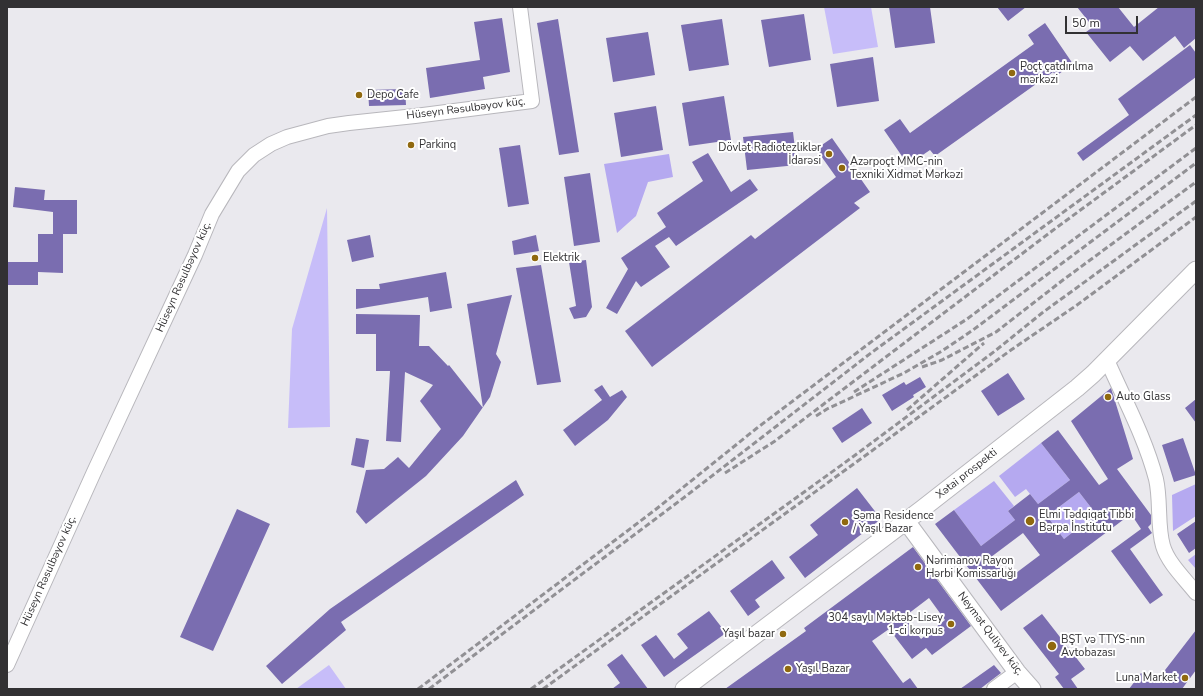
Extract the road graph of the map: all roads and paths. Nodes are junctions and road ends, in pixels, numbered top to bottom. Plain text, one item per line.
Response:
1 (520, 7) edge
2 (1196, 270) edge
3 (1107, 360) junction
4 (906, 521) junction
5 (1196, 593) edge
6 (7, 665) edge
7 (1024, 683) edge
8 (684, 689) edge
9 (994, 689) edge

1 - 6 street, Hüseyn Rəsulbəyov küç.
2 - 3 main road, Xətai prospekti
3 - 4 main road, Xətai prospekti
3 - 5 street
4 - 7 main road, Neymət Quliyev küç.
4 - 8 main road, Xətai prospekti
7 - 9 street

